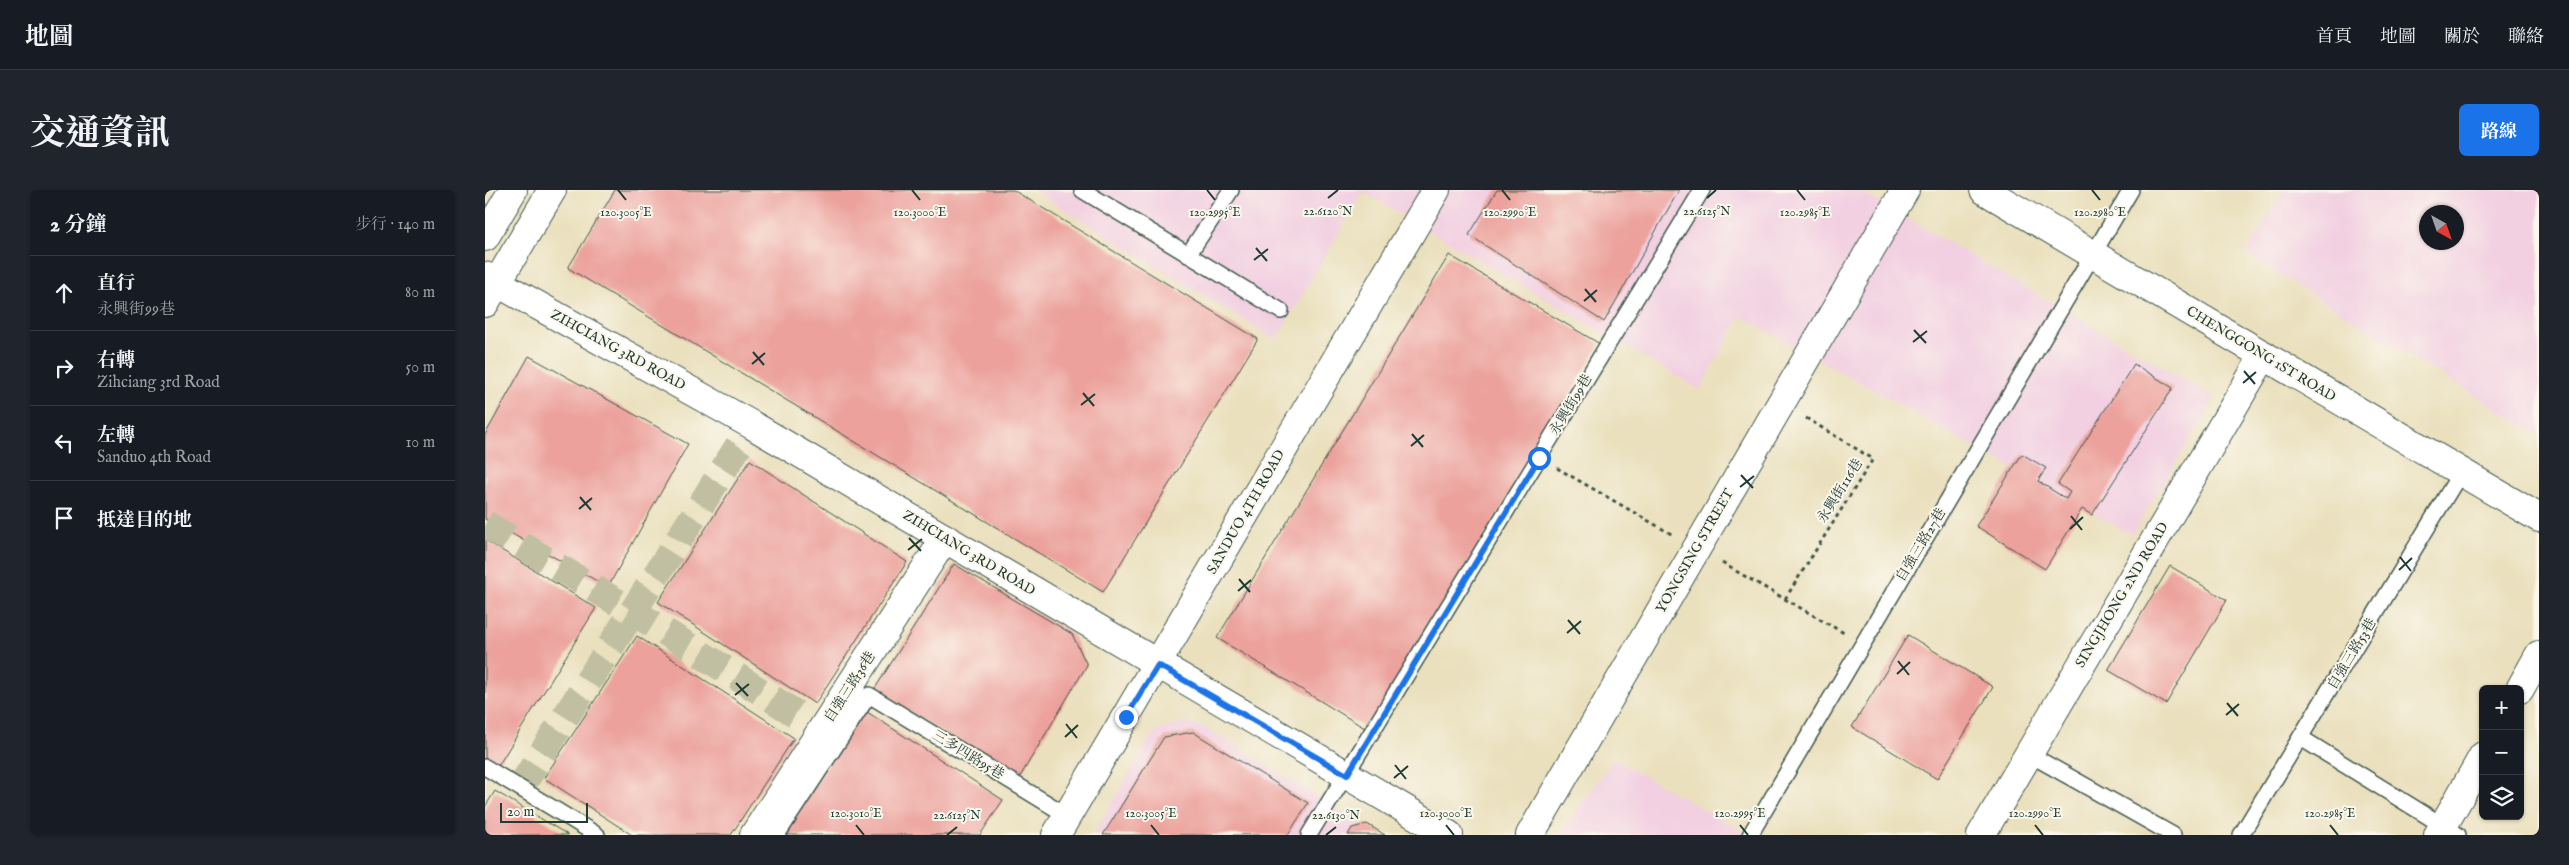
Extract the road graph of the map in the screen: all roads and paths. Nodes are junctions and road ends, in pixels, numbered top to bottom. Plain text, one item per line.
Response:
1 (513, 190) edge
2 (553, 190) edge
3 (1082, 190) edge
4 (1231, 190) edge
5 (1436, 190) edge
6 (1702, 190) edge
7 (1905, 190) edge
8 (1984, 190) edge
9 (2131, 190) edge
10 (485, 237) edge
11 (1187, 255) junction
12 (2093, 255) junction
13 (489, 287) edge
14 (1281, 311) dead end
15 (2264, 355) junction
16 (1782, 403) junction
17 (2461, 472) junction
18 (2539, 518) edge
19 (945, 538) junction
20 (1785, 599) dead end
21 (2539, 656) edge
22 (1158, 665) junction
23 (2522, 685) edge
24 (822, 731) junction
25 (2301, 738) junction
26 (2029, 754) junction
27 (2479, 764) edge
28 (485, 767) edge
29 (1347, 775) junction
30 (1062, 825) edge
31 (2446, 832) edge
32 (597, 835) edge
33 (754, 835) edge
34 (777, 835) edge
35 (1309, 835) edge
36 (1449, 835) edge
37 (1530, 835) edge
38 (1750, 835) edge
39 (1981, 835) edge
40 (2173, 835) edge
41 (2241, 835) edge

1 - 10 street
2 - 13 street
3 - 11 lane
4 - 11 lane
5 - 22 street, SANDUO 4TH ROAD
6 - 29 lane, 永興街99巷
7 - 16 street, YONGSING STREET
8 - 12 street, CHENGGONG 1ST ROAD
9 - 12 lane, 自強三路27巷
11 - 14 lane
12 - 15 street, CHENGGONG 1ST ROAD
12 - 38 lane, 自強三路27巷
13 - 19 street, ZIHCIANG 3RD ROAD
15 - 17 street, CHENGGONG 1ST ROAD
15 - 26 street, SINGJHONG 2ND ROAD
16 - 20 path, 永興街116巷
16 - 37 street, YONGSING STREET
17 - 18 street, CHENGGONG 1ST ROAD
17 - 25 lane, 自強三路53巷
19 - 22 street, ZIHCIANG 3RD ROAD
19 - 24 street, 自強三路36巷
21 - 23 street
22 - 29 street, ZIHCIANG 3RD ROAD
22 - 30 street, SANDUO 4TH ROAD
24 - 30 lane, 三多四路95巷
24 - 33 street, 自強三路36巷
24 - 34 lane
25 - 31 lane
25 - 41 lane, 自強三路53巷
26 - 39 street, SINGJHONG 2ND ROAD
26 - 40 lane
27 - 31 street
28 - 32 lane
29 - 35 lane, 永興街99巷
29 - 36 street, ZIHCIANG 3RD ROAD

